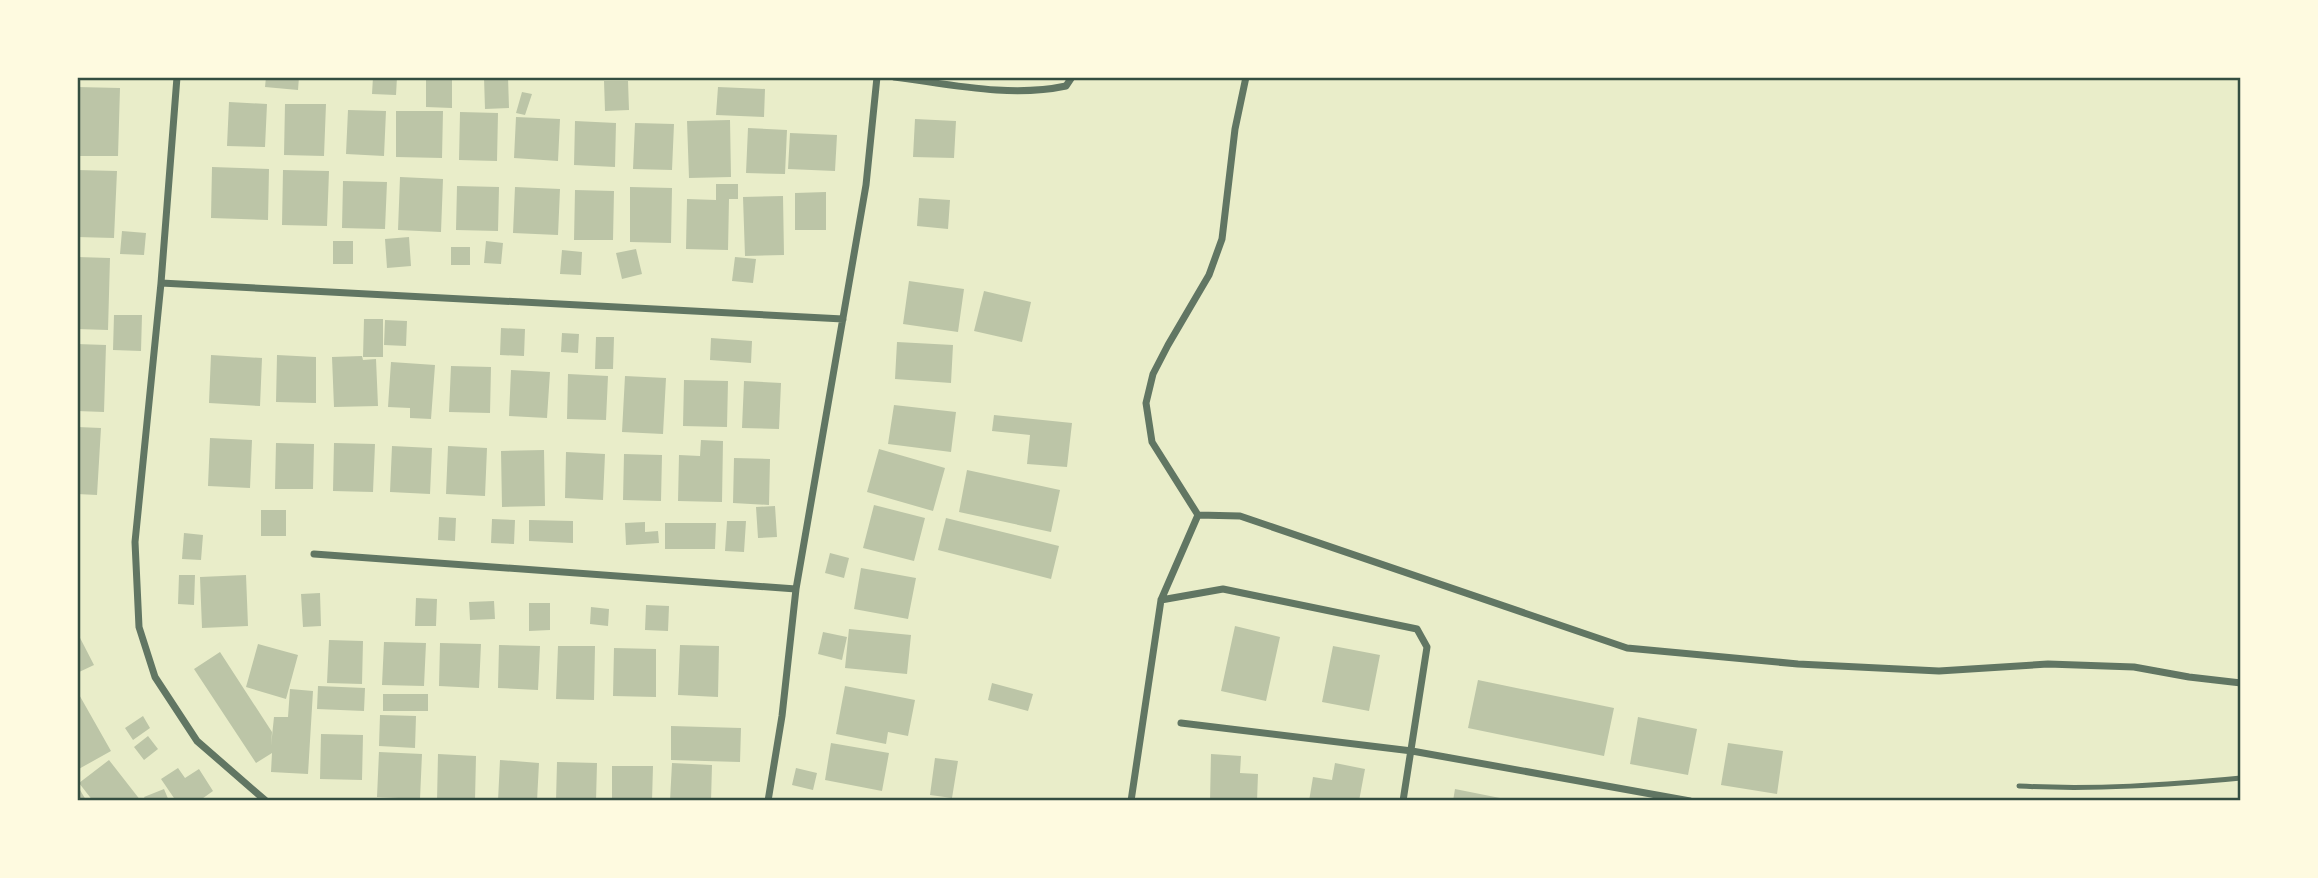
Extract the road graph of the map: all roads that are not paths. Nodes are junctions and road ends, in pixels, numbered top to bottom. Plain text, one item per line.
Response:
1 (177, 77) edge
2 (877, 77) edge
3 (894, 77) edge
4 (1072, 77) edge
5 (1246, 77) edge
6 (161, 283) junction
7 (844, 319) junction
8 (1198, 515) junction
9 (314, 554) dead end
10 (796, 589) junction
11 (1161, 600) junction
12 (2241, 683) edge
13 (1181, 723) dead end
14 (1412, 751) junction
15 (2241, 778) edge
16 (2019, 786) dead end
17 (267, 801) edge
18 (768, 801) edge
19 (1131, 801) edge
20 (1403, 801) edge
21 (1690, 801) edge

1 - 6 street
2 - 7 street
3 - 4 street
5 - 8 street
6 - 7 street
6 - 17 street
7 - 10 street
8 - 11 street
8 - 12 street
9 - 10 street
10 - 18 street
11 - 14 street
11 - 19 street
13 - 14 street
14 - 20 street
14 - 21 street
15 - 16 lane

